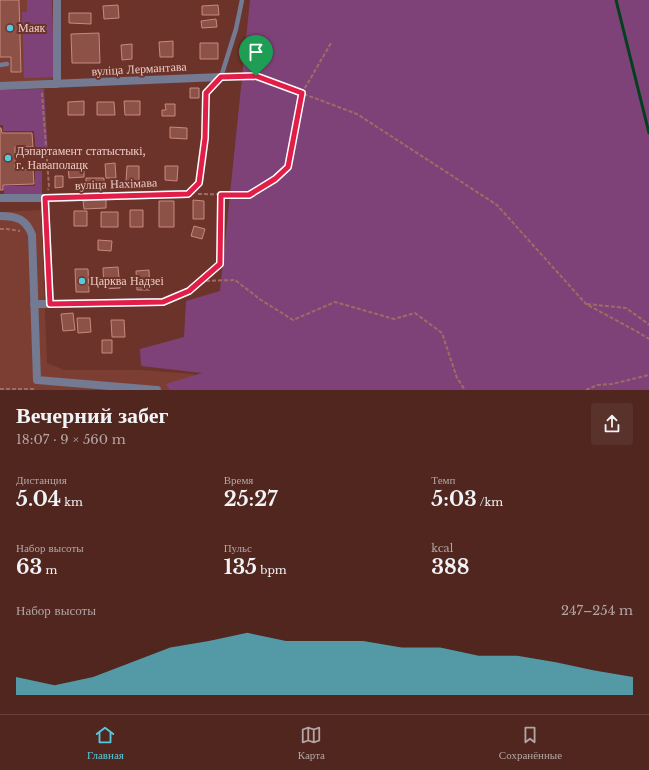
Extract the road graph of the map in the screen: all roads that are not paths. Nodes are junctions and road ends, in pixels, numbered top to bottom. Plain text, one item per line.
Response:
1 (57, 0) edge
2 (242, 0) edge
3 (7, 64) dead end
4 (0, 65) edge
5 (221, 77) junction
6 (58, 84) junction
7 (0, 86) edge
8 (188, 194) joint
9 (0, 198) edge
10 (45, 198) junction
11 (0, 216) edge
12 (163, 302) road end
13 (34, 304) junction
14 (50, 304) junction
15 (157, 390) edge

1 - 6 street
2 - 5 lane
3 - 4 lane
5 - 6 street, вуліца Лермантава
5 - 8 lane
6 - 7 street, вуліца Лермантава
8 - 10 street, вуліца Нахімава
9 - 10 street, вуліца Нахімава
10 - 14 street
11 - 13 street
12 - 14 street
13 - 14 street
13 - 15 street

